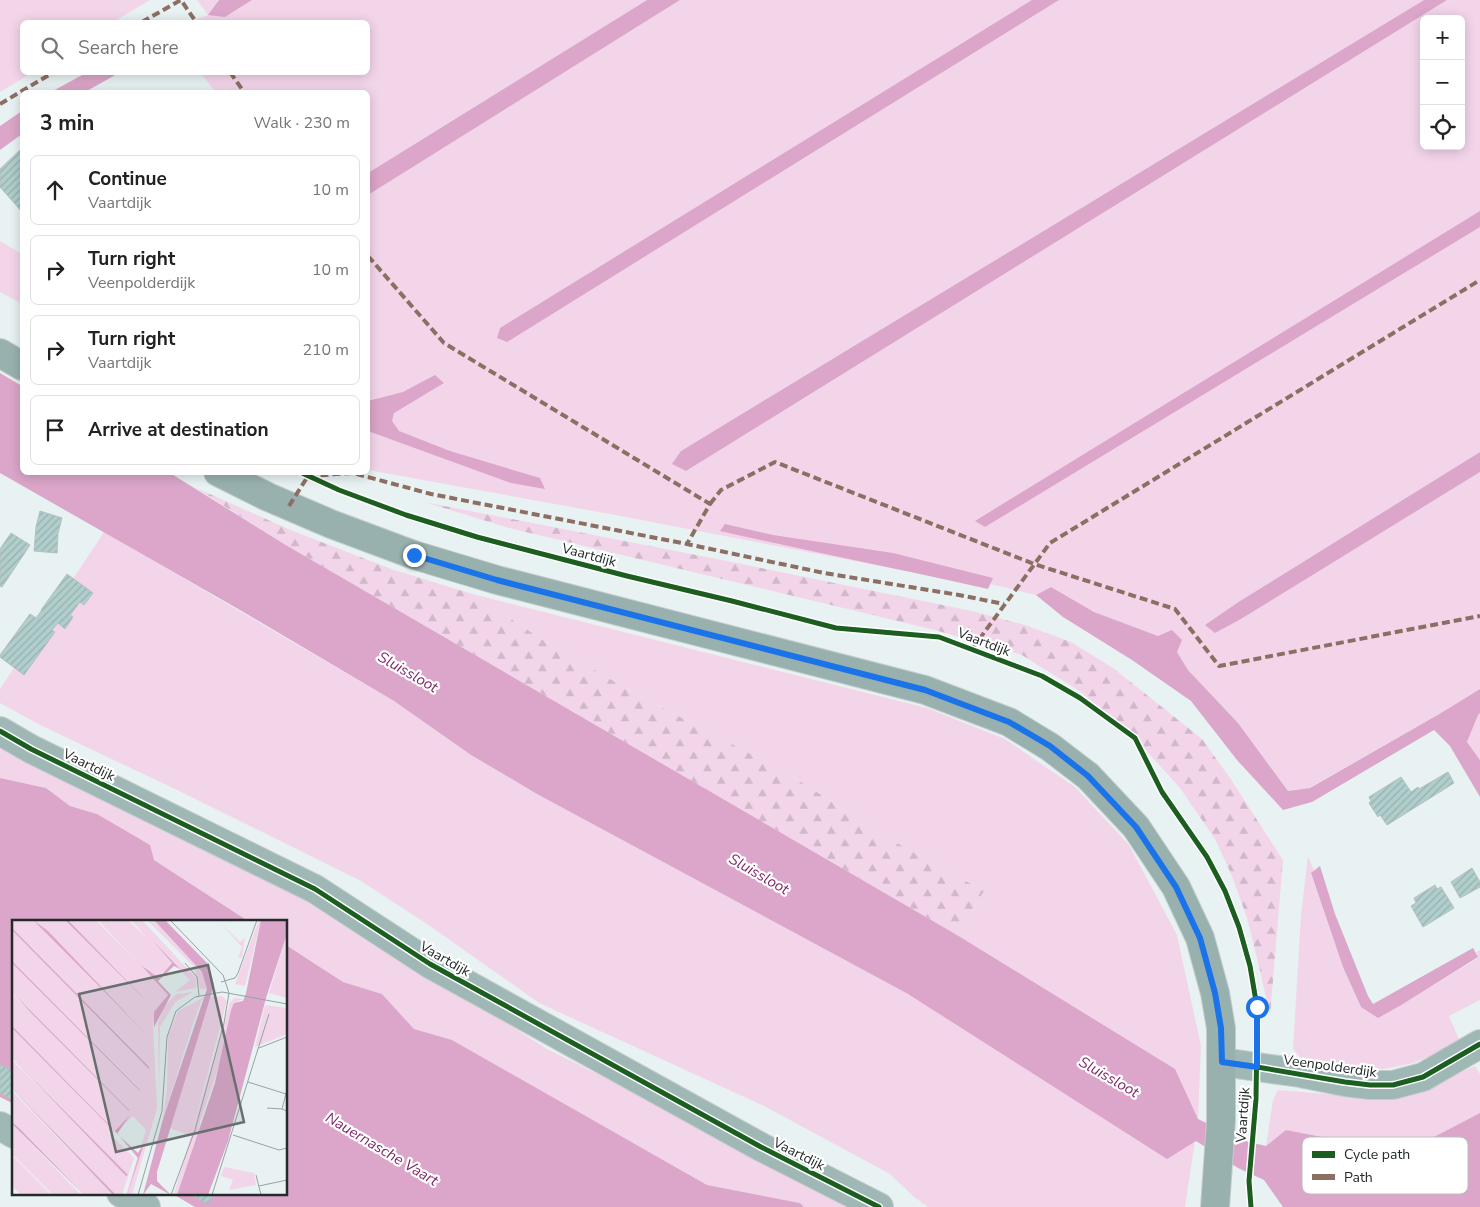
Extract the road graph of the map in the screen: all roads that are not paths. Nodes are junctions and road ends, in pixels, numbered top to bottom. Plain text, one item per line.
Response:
1 (0, 353) edge
2 (20, 365) edge
3 (224, 475) edge
4 (0, 731) edge
5 (1480, 1044) edge
6 (1222, 1062) junction
7 (0, 1126) edge
8 (12, 1133) edge
9 (123, 1194) edge
10 (146, 1207) edge
11 (879, 1207) edge
12 (1215, 1207) edge

1 - 2 main road
3 - 6 main road, Vaartdijk
4 - 11 street, Vaartdijk
5 - 6 street, Veenpolderdijk
6 - 12 main road, Vaartdijk
7 - 8 street
9 - 10 street

